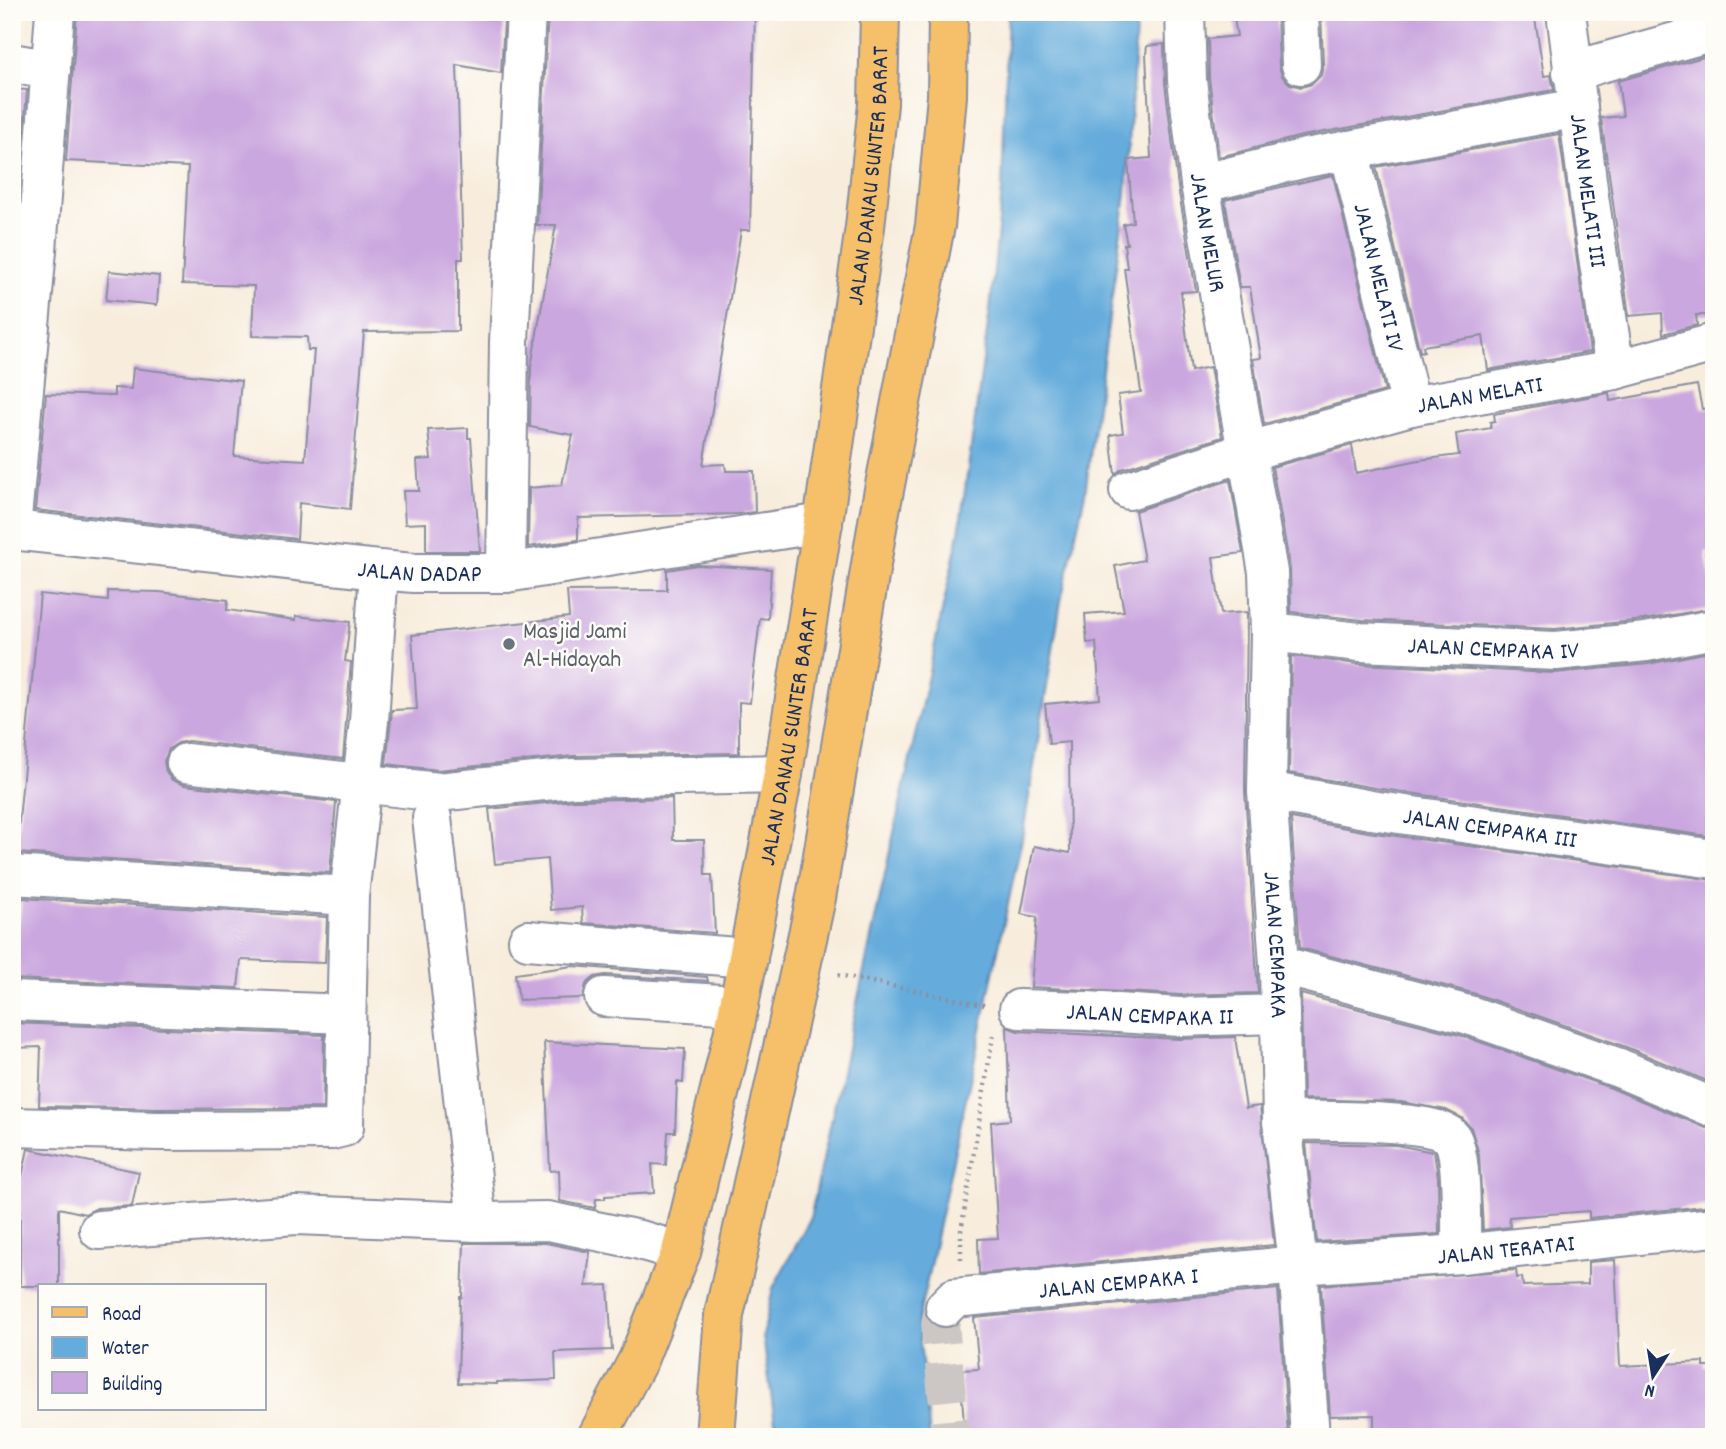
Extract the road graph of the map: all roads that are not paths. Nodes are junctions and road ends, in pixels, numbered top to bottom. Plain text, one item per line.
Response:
1 (55, 12) edge
2 (526, 12) edge
3 (880, 12) edge
4 (948, 12) edge
5 (1185, 12) edge
6 (1299, 12) edge
7 (1566, 12) edge
8 (1714, 30) edge
9 (12, 63) edge
10 (1301, 65) dead end
11 (51, 70) junction
12 (1575, 91) junction
13 (1349, 150) junction
14 (1200, 184) junction
15 (25, 249) edge
16 (1714, 343) edge
17 (1615, 370) junction
18 (1412, 406) junction
19 (1246, 452) junction
20 (1129, 489) dead end
21 (824, 516) junction
22 (879, 516) junction
23 (12, 518) edge
24 (12, 530) edge
25 (379, 570) junction
26 (506, 573) junction
27 (1714, 629) edge
28 (1270, 632) junction
29 (186, 763) dead end
30 (783, 774) junction
31 (362, 785) junction
32 (1267, 791) junction
33 (432, 818) dead end
34 (1714, 859) edge
35 (12, 875) edge
36 (349, 896) junction
37 (528, 940) dead end
38 (748, 958) junction
39 (1279, 965) junction
40 (604, 997) dead end
41 (12, 1001) edge
42 (739, 1005) junction
43 (1005, 1008) road end
44 (346, 1014) junction
45 (1280, 1014) junction
46 (1714, 1108) edge
47 (1282, 1121) junction
48 (12, 1127) edge
49 (477, 1222) junction
50 (1714, 1227) edge
51 (99, 1230) dead end
52 (681, 1252) junction
53 (1461, 1254) junction
54 (1298, 1265) junction
55 (953, 1302) road end
56 (597, 1437) edge
57 (715, 1437) edge
58 (1310, 1437) edge

1 - 11 street
2 - 26 street
3 - 21 main road, JALAN DANAU SUNTER BARAT
4 - 22 main road
5 - 14 street, JALAN MELUR
6 - 10 street
7 - 12 street, JALAN MELATI III
8 - 12 street
9 - 11 street
11 - 15 street
12 - 13 street
12 - 17 street, JALAN MELATI III
13 - 14 street
13 - 18 street, JALAN MELATI IV
14 - 19 street, JALAN MELUR
15 - 23 street
16 - 17 street, JALAN MELATI
17 - 18 street, JALAN MELATI
18 - 19 street, JALAN MELATI
19 - 20 street, JALAN MELATI
19 - 28 street, JALAN CEMPAKA
21 - 22 main road
21 - 26 street, JALAN DADAP
21 - 30 main road, JALAN DANAU SUNTER BARAT
22 - 57 main road
24 - 25 street, JALAN DADAP
25 - 26 street, JALAN DADAP
25 - 31 street
27 - 28 street, JALAN CEMPAKA IV
28 - 32 street, JALAN CEMPAKA
29 - 31 street
30 - 31 street
30 - 38 main road, JALAN DANAU SUNTER BARAT
31 - 36 street
32 - 34 street, JALAN CEMPAKA III
32 - 39 street, JALAN CEMPAKA
33 - 49 street
35 - 36 street
36 - 44 street
37 - 38 street
38 - 42 main road, JALAN DANAU SUNTER BARAT
39 - 45 street, JALAN CEMPAKA
39 - 46 street
40 - 42 street
41 - 44 street
42 - 52 main road, JALAN DANAU SUNTER BARAT
43 - 45 street, JALAN CEMPAKA II
44 - 48 street
45 - 47 street, JALAN CEMPAKA
47 - 53 street
47 - 54 street, JALAN CEMPAKA
49 - 51 street
49 - 52 street
50 - 53 street, JALAN TERATAI
52 - 56 main road, JALAN DANAU SUNTER BARAT
53 - 54 street, JALAN TERATAI
54 - 55 street, JALAN CEMPAKA I
54 - 58 street, JALAN CEMPAKA

